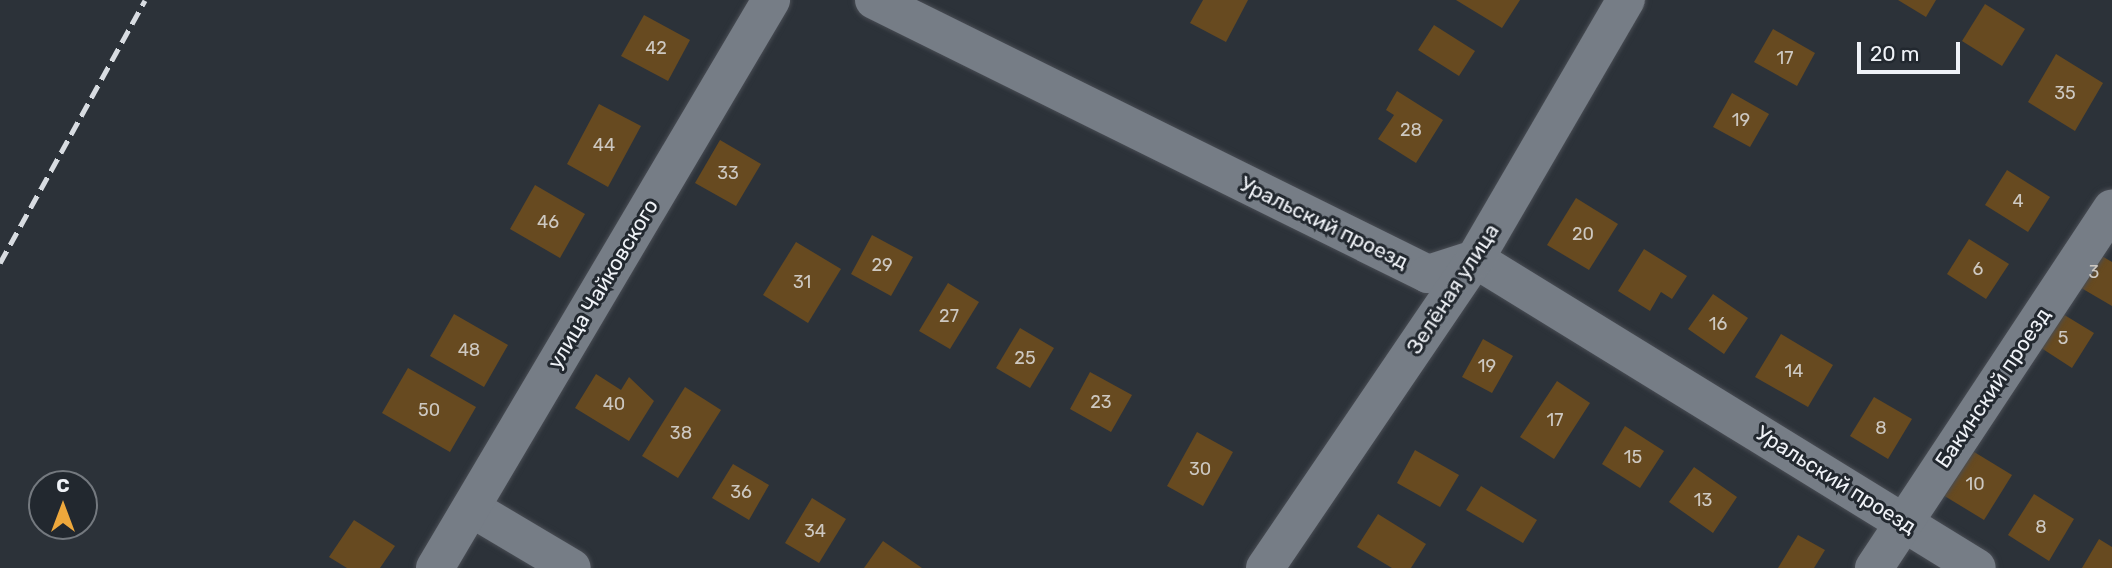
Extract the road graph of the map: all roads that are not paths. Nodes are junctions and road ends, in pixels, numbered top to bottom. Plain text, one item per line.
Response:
1 (771, 0) edge
2 (874, 0) edge
3 (1626, 0) edge
4 (2112, 209) edge
5 (1475, 259) junction
6 (471, 508) junction
7 (1904, 521) junction
8 (435, 568) edge
9 (572, 568) edge
10 (1265, 568) edge
11 (1874, 568) edge
12 (1977, 568) edge

1 - 6 street, улица Чайковского
2 - 5 street, Уральский проезд
3 - 5 street, Зелёная улица
4 - 7 street, Бакинский проезд
5 - 7 street, Уральский проезд
5 - 10 street, Зелёная улица
6 - 8 street, улица Чайковского
6 - 9 street
7 - 11 street, Бакинский проезд
7 - 12 street, Уральский проезд

